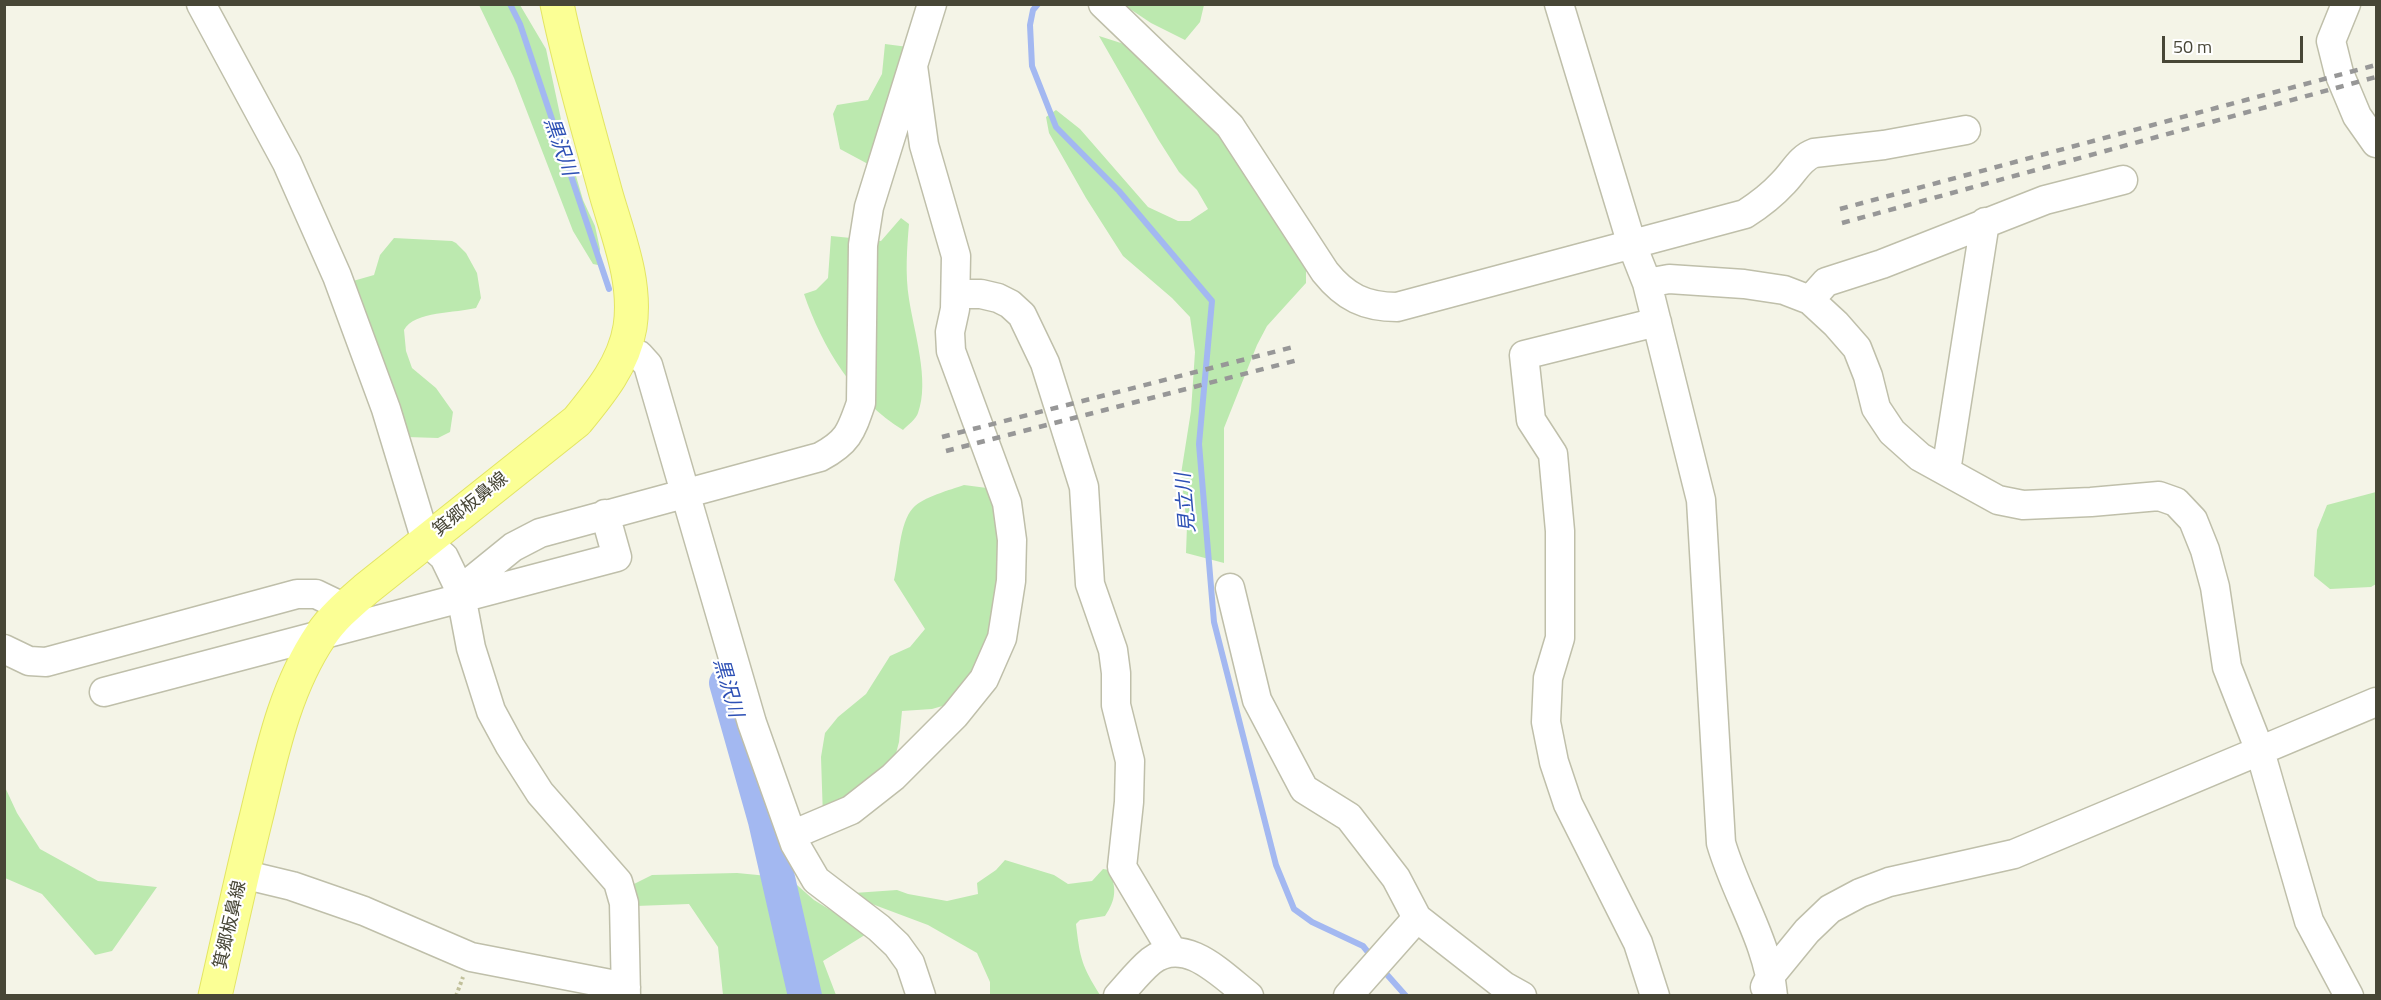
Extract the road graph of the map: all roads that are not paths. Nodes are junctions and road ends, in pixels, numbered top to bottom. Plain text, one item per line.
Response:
1 (201, 4) edge
2 (557, 4) edge
3 (932, 4) edge
4 (1103, 4) edge
5 (1559, 4) edge
6 (2346, 4) edge
7 (913, 66) junction
8 (1966, 130) dead end
9 (2376, 144) edge
10 (2123, 180) dead end
11 (1985, 222) junction
12 (1632, 245) junction
13 (1647, 283) junction
14 (956, 294) junction
15 (1809, 300) junction
16 (1656, 322) junction
17 (624, 351) junction
18 (1946, 471) junction
19 (686, 492) junction
20 (605, 514) junction
21 (426, 541) junction
22 (1230, 588) dead end
23 (461, 593) junction
24 (345, 608) junction
25 (321, 635) junction
26 (4, 650) edge
27 (104, 692) dead end
28 (2376, 702) edge
29 (2260, 751) junction
30 (792, 835) junction
31 (242, 874) junction
32 (1417, 918) junction
33 (1172, 951) junction
34 (1768, 989) edge
35 (626, 992) edge
36 (1121, 995) edge
37 (215, 996) edge
38 (921, 996) edge
39 (1250, 996) edge
40 (1348, 996) edge
41 (1522, 996) edge
42 (1655, 996) edge
43 (2349, 996) edge

1 - 21 street
2 - 17 main road, 箕郷板鼻線
3 - 7 street
4 - 12 street
5 - 12 street
6 - 9 street
7 - 14 street
7 - 19 street
8 - 12 street
10 - 11 street
11 - 15 street
11 - 18 street
12 - 13 street
13 - 15 street
13 - 16 street
14 - 30 street
14 - 33 street
15 - 18 street
16 - 34 street
16 - 42 street
17 - 19 street
17 - 21 main road, 箕郷板鼻線
18 - 29 street
19 - 20 street
19 - 30 street
20 - 23 street
20 - 23 street
21 - 23 street
21 - 24 main road, 箕郷板鼻線
22 - 32 street
23 - 25 street
23 - 35 street
24 - 25 main road, 箕郷板鼻線
24 - 26 street
25 - 27 street
25 - 31 main road, 箕郷板鼻線
28 - 29 street
29 - 34 street
29 - 43 street
30 - 38 street
31 - 35 street
31 - 37 main road, 箕郷板鼻線
32 - 40 street
32 - 41 street
33 - 36 street
33 - 39 street

